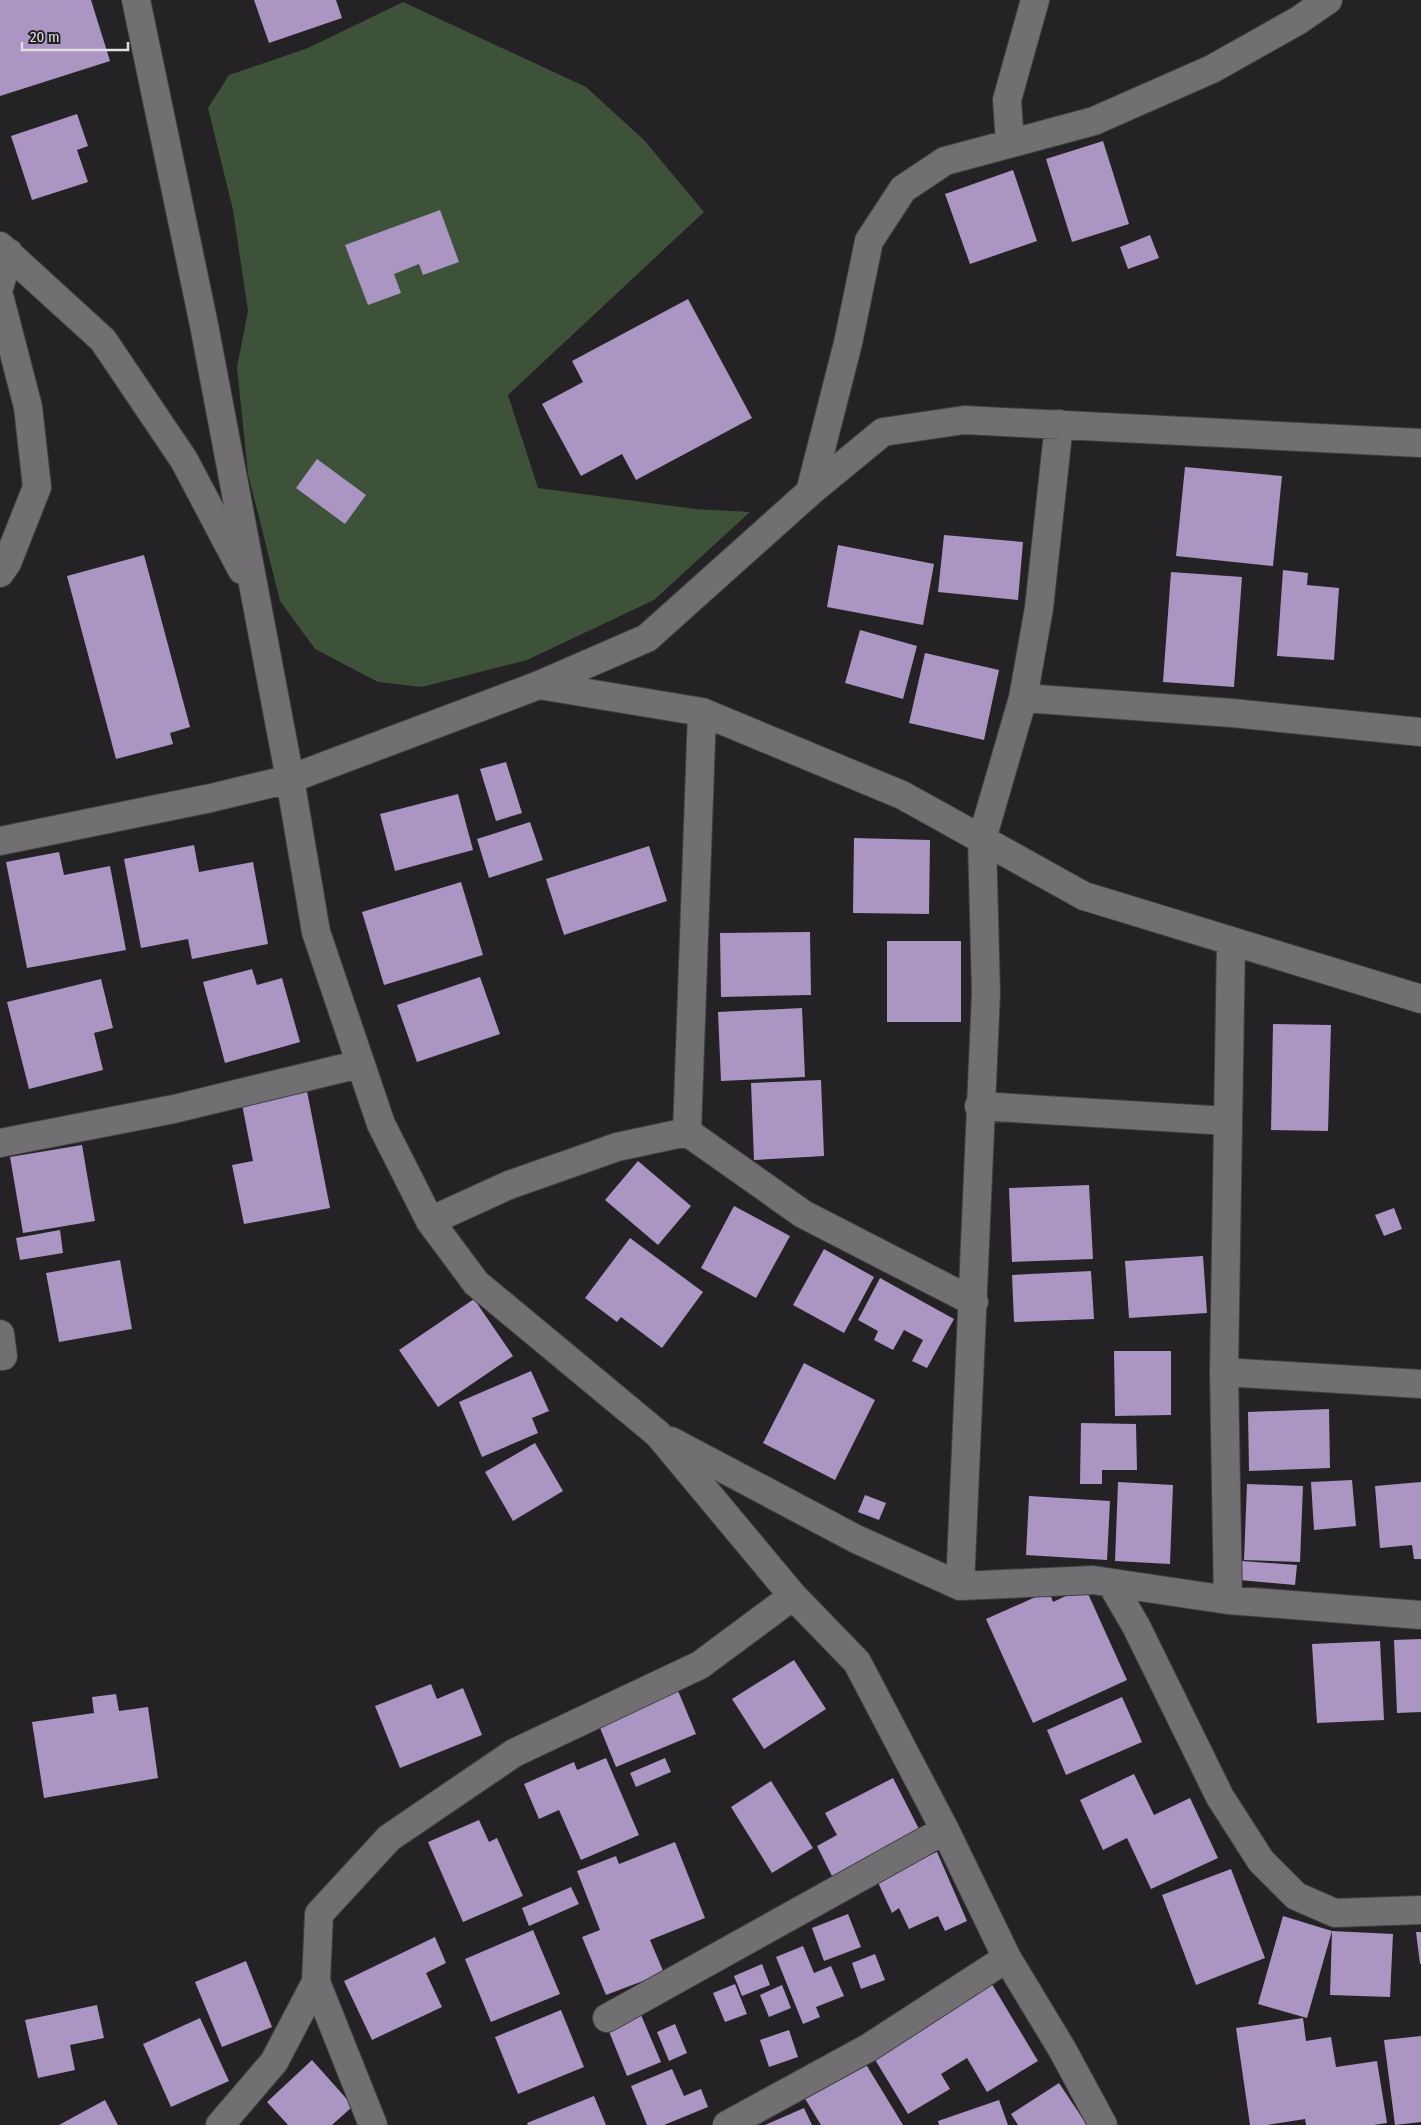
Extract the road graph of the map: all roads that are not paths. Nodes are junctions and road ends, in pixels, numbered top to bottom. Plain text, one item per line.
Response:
1 (136, 0) edge
2 (1035, 0) edge
3 (1328, 0) edge
4 (1010, 142) junction
5 (4, 249) edge
6 (0, 285) edge
7 (0, 299) edge
8 (1060, 424) junction
9 (1421, 443) edge
10 (810, 492) junction
11 (0, 573) edge
12 (254, 593) junction
13 (539, 685) junction
14 (1023, 698) junction
15 (702, 712) junction
16 (1421, 732) edge
17 (290, 779) junction
18 (982, 839) junction
19 (0, 841) edge
20 (1231, 941) junction
21 (1421, 999) edge
22 (360, 1064) junction
23 (979, 1106) junction
24 (1228, 1121) junction
25 (687, 1132) junction
26 (0, 1143) edge
27 (430, 1221) junction
28 (974, 1302) junction
29 (1224, 1372) junction
30 (1421, 1384) edge
31 (658, 1434) junction
32 (1111, 1584) junction
33 (960, 1586) junction
34 (793, 1596) junction
35 (1228, 1600) junction
36 (1421, 1615) edge
37 (945, 1830) junction
38 (1421, 1910) edge
39 (1006, 1958) junction
40 (316, 1982) junction
41 (607, 2018) dead end
42 (220, 2125) edge
43 (373, 2125) edge
44 (727, 2125) edge
45 (1103, 2125) edge

1 - 12 street
2 - 4 street
3 - 4 street
4 - 10 street
5 - 6 street
5 - 12 street
7 - 11 street
8 - 9 street
8 - 10 street
8 - 14 street
10 - 13 street
12 - 17 street
13 - 15 street
13 - 17 street
14 - 16 street
14 - 18 street
15 - 18 street
15 - 25 street
17 - 19 street
17 - 22 street
18 - 20 street
18 - 23 street
20 - 21 street
20 - 24 street
22 - 26 street
22 - 27 street
23 - 24 street
23 - 28 street
24 - 29 street
25 - 27 street
25 - 28 street
27 - 31 street
28 - 33 street
29 - 30 street
29 - 35 street
31 - 33 street
31 - 34 street
32 - 33 street
32 - 35 street
32 - 38 street
34 - 37 street
34 - 40 street
35 - 36 street
37 - 39 street
37 - 41 street
39 - 44 street
39 - 45 street
40 - 42 street
40 - 43 street

